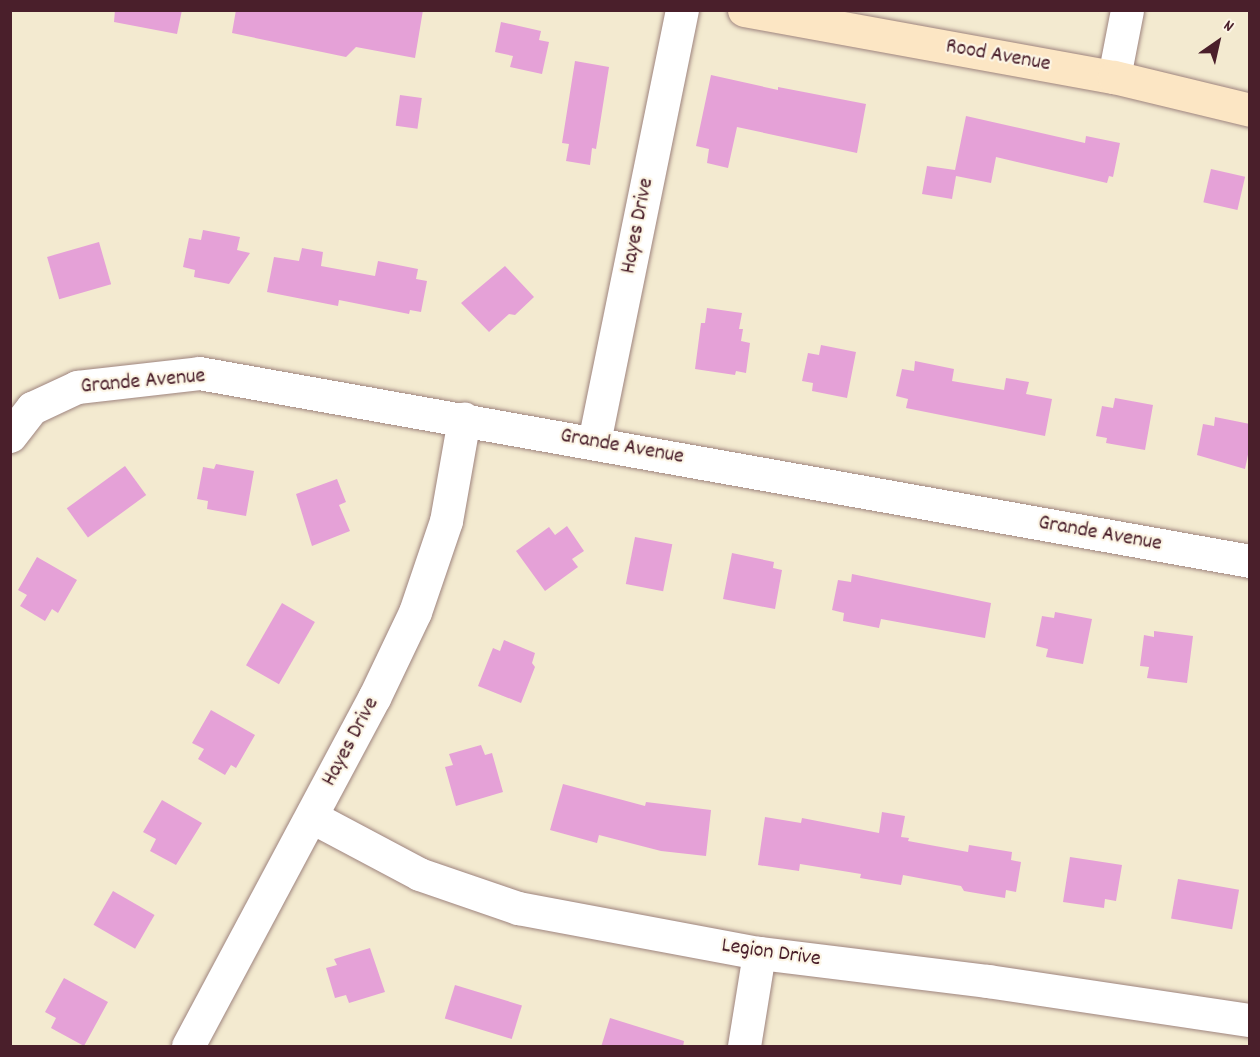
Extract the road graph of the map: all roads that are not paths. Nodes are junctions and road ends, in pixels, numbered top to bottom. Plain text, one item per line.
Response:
1 (682, 10) edge
2 (744, 10) edge
3 (1126, 10) edge
4 (1114, 76) junction
5 (1250, 111) edge
6 (464, 419) junction
7 (10, 436) edge
8 (594, 442) junction
9 (1250, 561) edge
10 (312, 817) junction
11 (759, 953) junction
12 (1250, 1020) edge
13 (188, 1047) edge
14 (744, 1047) edge

1 - 8 street, Hayes Drive
2 - 4 street, Rood Avenue
3 - 4 street
4 - 5 street, Rood Avenue
6 - 7 street, Grande Avenue
6 - 8 street, Grande Avenue
6 - 10 street, Hayes Drive
8 - 9 street, Grande Avenue
10 - 11 street, Legion Drive
10 - 13 street, Hayes Drive
11 - 12 street, Legion Drive
11 - 14 street

